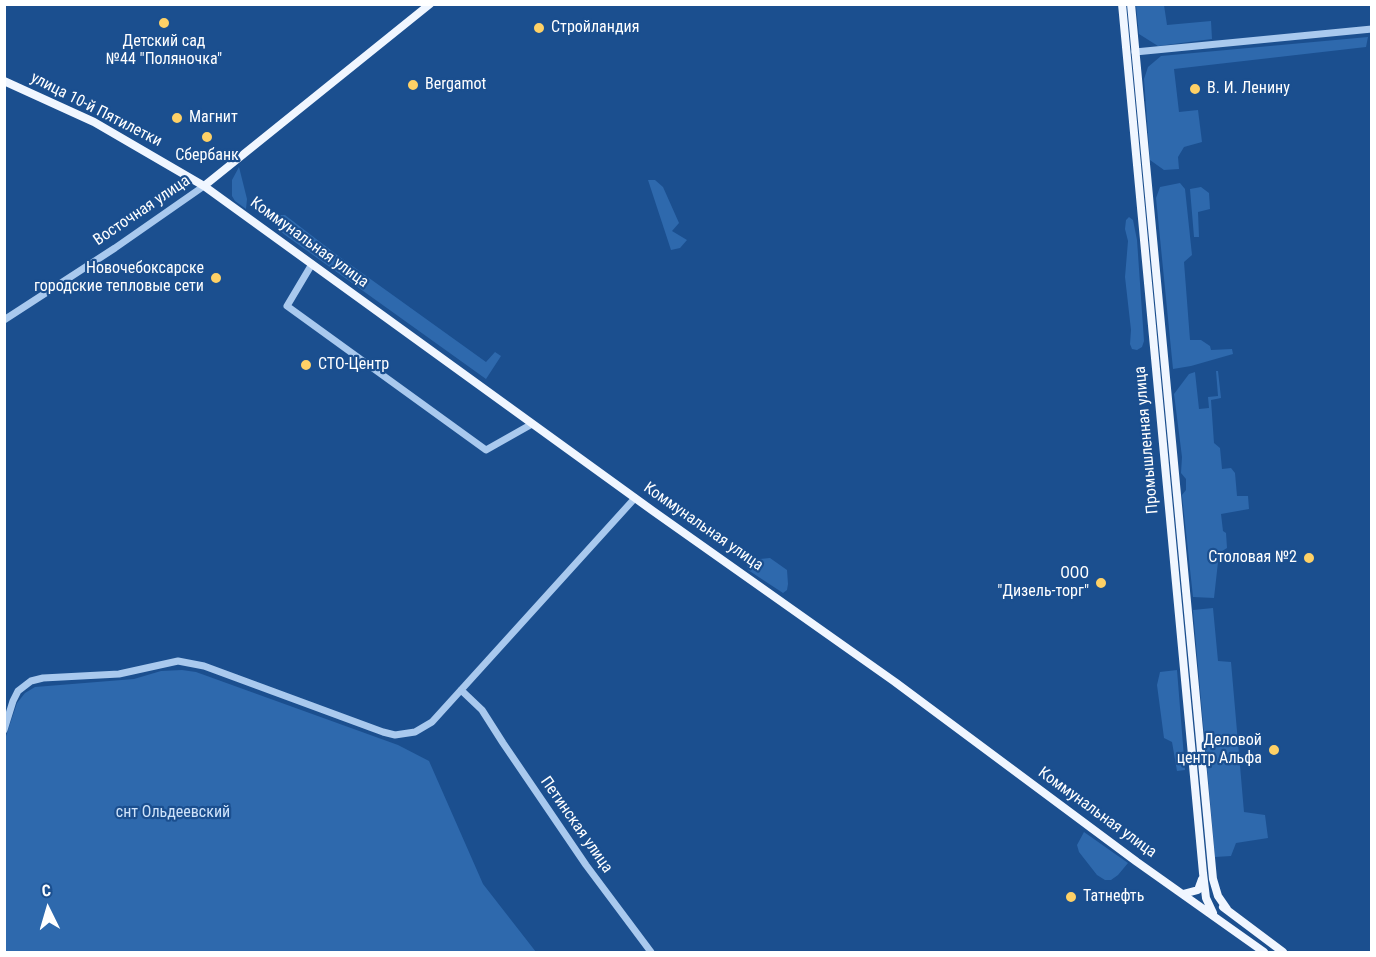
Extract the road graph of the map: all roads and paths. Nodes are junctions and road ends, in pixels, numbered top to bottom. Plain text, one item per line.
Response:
1 (430, 4) edge
2 (1122, 4) edge
3 (1131, 4) edge
4 (1371, 29) edge
5 (1151, 51) junction
6 (1131, 53) junction
7 (1137, 71) junction
8 (4, 81) edge
9 (1143, 181) junction
10 (204, 186) junction
11 (312, 264) junction
12 (4, 320) edge
13 (532, 424) junction
14 (635, 498) junction
15 (1188, 663) junction
16 (461, 690) junction
17 (4, 730) edge
18 (1203, 873) junction
19 (1215, 891) junction
20 (1183, 894) junction
21 (1206, 898) junction
22 (1227, 909) junction
23 (1215, 916) junction
24 (651, 952) edge
25 (1264, 952) edge
26 (1283, 952) edge

1 - 10 main road, Восточная улица
2 - 6 main road, Промышленная улица
3 - 6 main road, Промышленная улица
4 - 5 street
5 - 6 street
5 - 7 street
6 - 7 main road, Промышленная улица
6 - 9 main road, Промышленная улица
7 - 9 main road, Промышленная улица
8 - 10 main road, улица 10-й Пятилетки
9 - 15 main road, Промышленная улица
10 - 11 main road, Коммунальная улица
10 - 12 street, Восточная улица
11 - 13 main road, Коммунальная улица
11 - 13 street
13 - 14 main road, Коммунальная улица
14 - 16 street
14 - 20 main road, Коммунальная улица
15 - 18 main road, Промышленная улица
15 - 19 main road, Промышленная улица
16 - 17 street
16 - 24 street, Петинская улица
18 - 20 main road
18 - 21 main road, Промышленная улица
19 - 21 main road
19 - 22 main road, Промышленная улица
20 - 21 main road, Промышленная улица
20 - 23 main road, Промышленная улица
21 - 22 main road, Промышленная улица
21 - 23 main road, Промышленная улица
22 - 26 main road, Промышленная улица
23 - 25 main road, Промышленная улица

